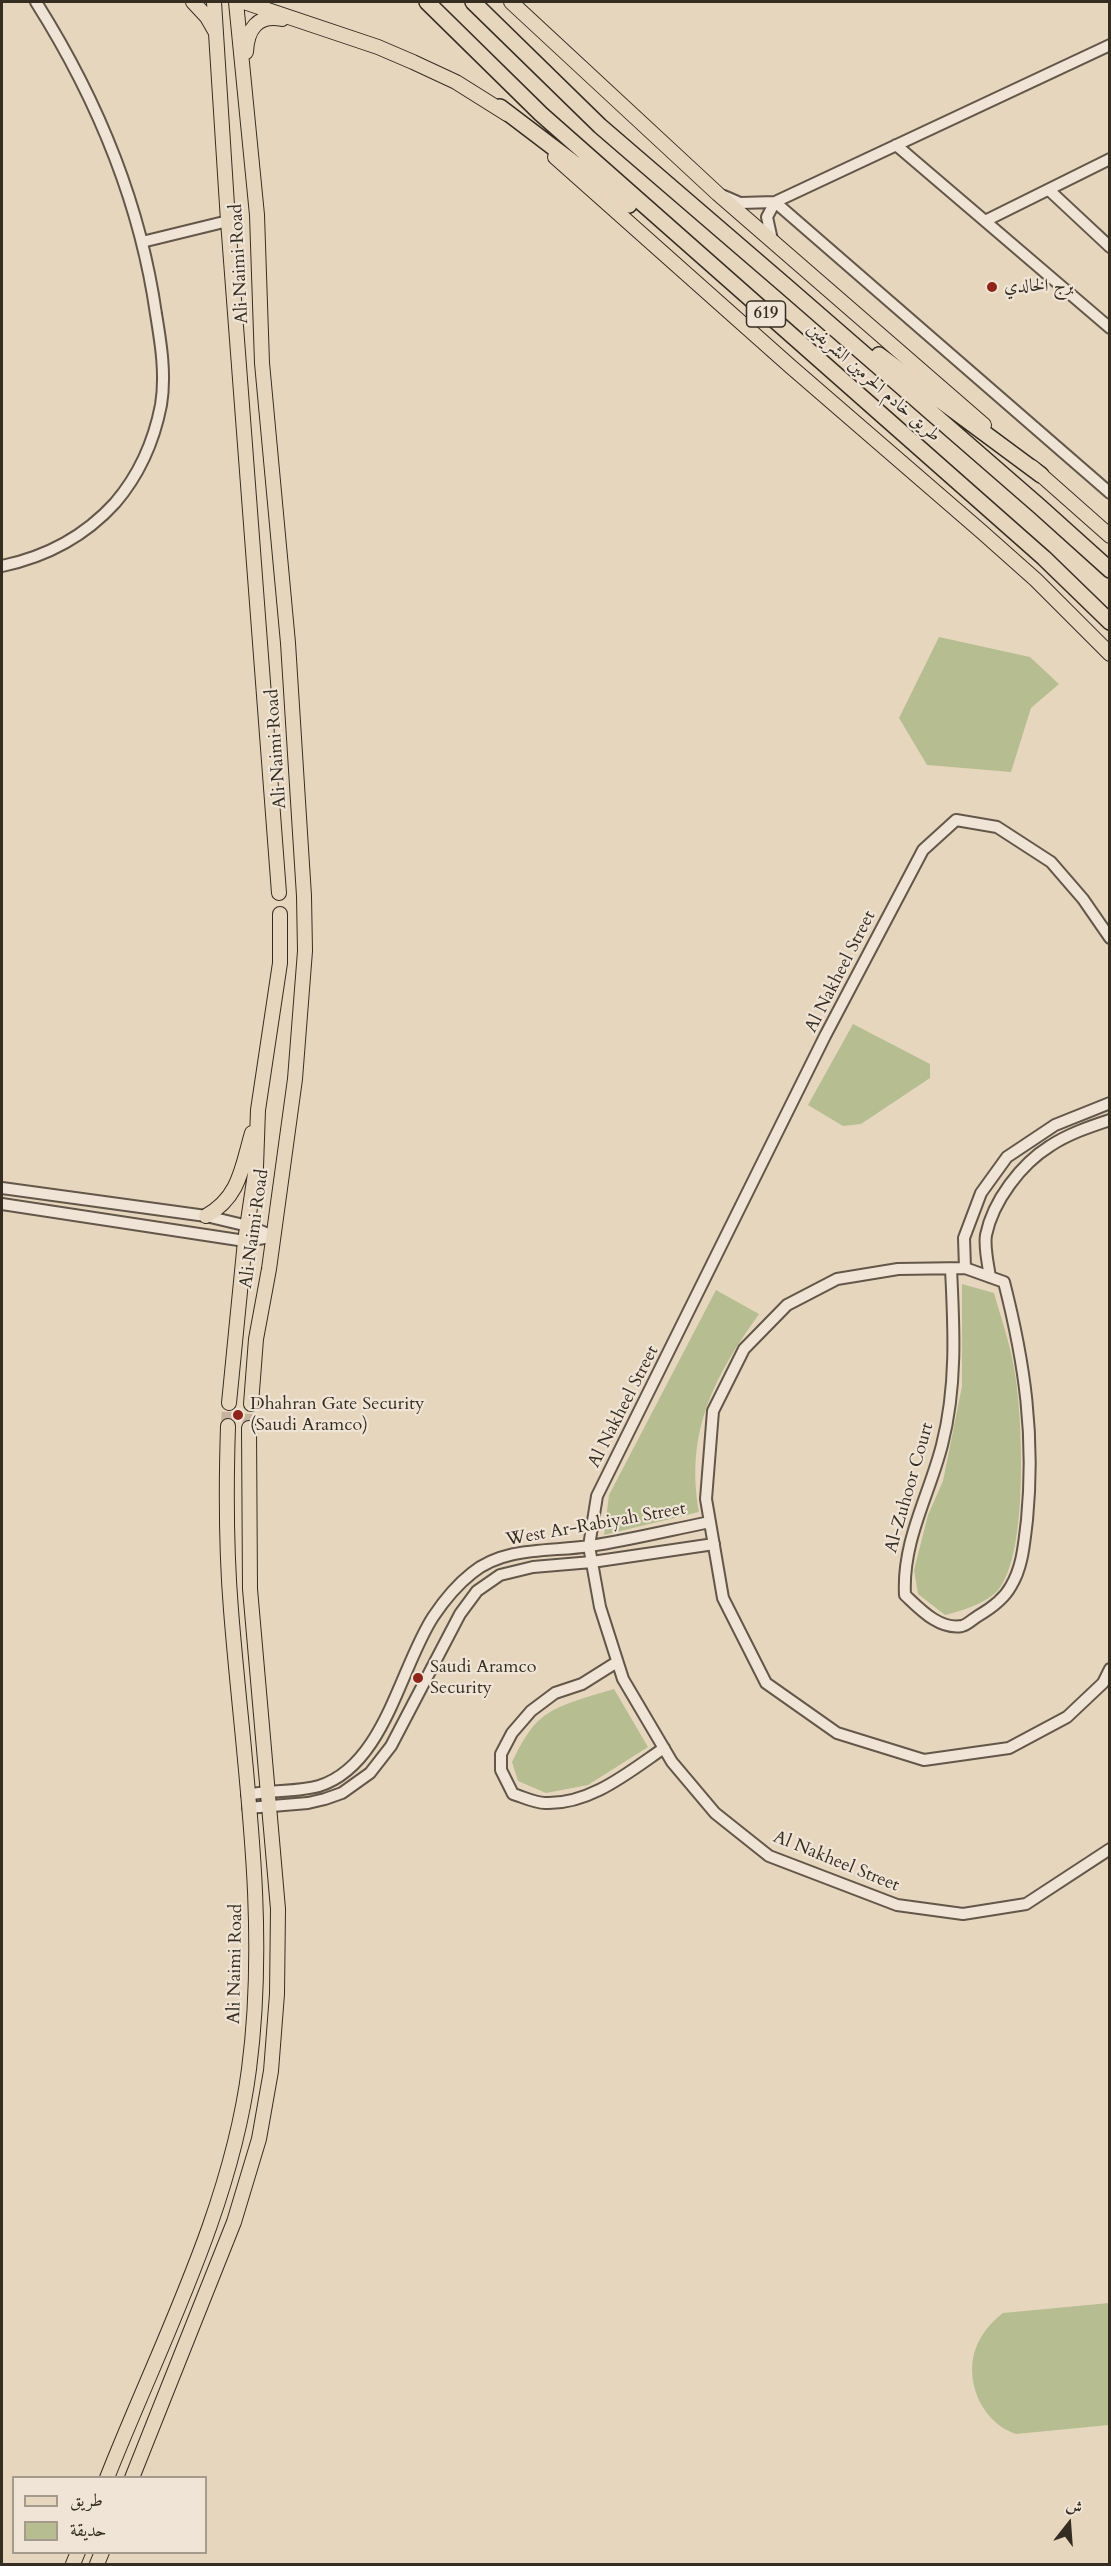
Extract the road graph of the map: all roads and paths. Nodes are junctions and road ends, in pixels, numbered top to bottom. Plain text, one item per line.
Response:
1 (36, 2) edge
2 (193, 2) edge
3 (214, 2) edge
4 (236, 2) edge
5 (244, 2) edge
6 (427, 2) edge
7 (475, 2) edge
8 (511, 2) edge
9 (319, 27) junction
10 (217, 37) junction
11 (1110, 45) edge
12 (246, 89) junction
13 (500, 107) junction
14 (896, 145) junction
15 (1110, 159) edge
16 (1049, 190) junction
17 (718, 194) junction
18 (775, 202) junction
19 (228, 221) junction
20 (985, 221) junction
21 (772, 240) junction
22 (142, 242) junction
23 (1110, 247) edge
24 (788, 286) junction
25 (735, 287) junction
26 (1110, 328) edge
27 (1041, 475) junction
28 (1109, 490) edge
29 (1108, 532) edge
30 (2, 566) edge
31 (1110, 570) edge
32 (1110, 622) edge
33 (1110, 654) edge
34 (279, 893) dead end
35 (280, 914) dead end
36 (1110, 938) edge
37 (1110, 1103) edge
38 (258, 1110) junction
39 (1110, 1120) edge
40 (2, 1188) edge
41 (2, 1204) edge
42 (206, 1216) junction
43 (248, 1226) junction
44 (273, 1236) junction
45 (245, 1241) junction
46 (965, 1268) junction
47 (951, 1269) junction
48 (990, 1277) junction
49 (231, 1386) junction
50 (251, 1387) junction
51 (229, 1403) tunnel mouth
52 (251, 1404) tunnel mouth
53 (228, 1426) tunnel mouth
54 (249, 1428) tunnel mouth
55 (227, 1456) junction
56 (248, 1456) junction
57 (710, 1522) junction
58 (714, 1544) junction
59 (589, 1546) junction
60 (592, 1562) junction
61 (617, 1662) junction
62 (1110, 1669) edge
63 (664, 1748) junction
64 (268, 1791) junction
65 (248, 1802) junction
66 (269, 1806) junction
67 (1110, 1850) edge
68 (108, 2476) edge
69 (133, 2476) edge

1 - 22 street
2 - 10 main road
3 - 10 main road, Ali Naimi Road
4 - 12 main road
5 - 9 main road
6 - 25 highway, طريق خادم الحرمين الشريفين / 619
7 - 24 highway, طريق خادم الحرمين الشريفين / 619
8 - 17 main road
9 - 12 main road
9 - 13 main road
10 - 19 main road, Ali Naimi Road
11 - 14 street
12 - 44 main road, Ali Naimi Road
13 - 25 highway
13 - 33 main road
14 - 18 street
14 - 20 street
15 - 16 street
16 - 20 street
16 - 23 street
17 - 18 street
17 - 21 main road
18 - 21 street
18 - 28 street
19 - 22 street
19 - 34 main road, Ali Naimi Road
20 - 26 street
21 - 27 main road
22 - 30 street
24 - 27 highway
24 - 31 highway, طريق خادم الحرمين الشريفين / 619
25 - 32 highway, طريق خادم الحرمين الشريفين / 619
27 - 29 main road
35 - 38 main road, Ali Naimi Road
36 - 59 street, Al Nakheel Street
37 - 46 street
38 - 42 main road
38 - 43 main road, Ali Naimi Road
39 - 48 street
40 - 42 street
41 - 45 street
42 - 43 street
43 - 44 street
43 - 45 main road, Ali Naimi Road
44 - 45 street
44 - 50 main road, Ali Naimi Road
45 - 49 main road, Ali Naimi Road
46 - 47 street
46 - 48 street, Al-Zuhoor Court
47 - 48 street, Al-Zuhoor Court
47 - 57 street
49 - 50 main road
49 - 51 main road, Ali Naimi Road
50 - 52 main road, Ali Naimi Road
53 - 55 main road, Ali Naimi Road
54 - 56 main road
55 - 56 main road
55 - 65 main road, Ali Naimi Road
56 - 64 main road
57 - 58 street
57 - 59 street, West Ar-Rabiyah Street
58 - 60 street, West Ar-Rabiyah Street
58 - 62 street
59 - 60 street, Al Nakheel Street
59 - 64 street, West Ar-Rabiyah Street
60 - 61 street, Al Nakheel Street
60 - 66 street, West Ar-Rabiyah Street
61 - 63 street, Al Nakheel Street
61 - 63 street
63 - 67 street, Al Nakheel Street
64 - 65 street, West Ar-Rabiyah Street
64 - 66 main road
65 - 66 street, West Ar-Rabiyah Street
65 - 68 main road, Ali Naimi Road
66 - 69 main road

